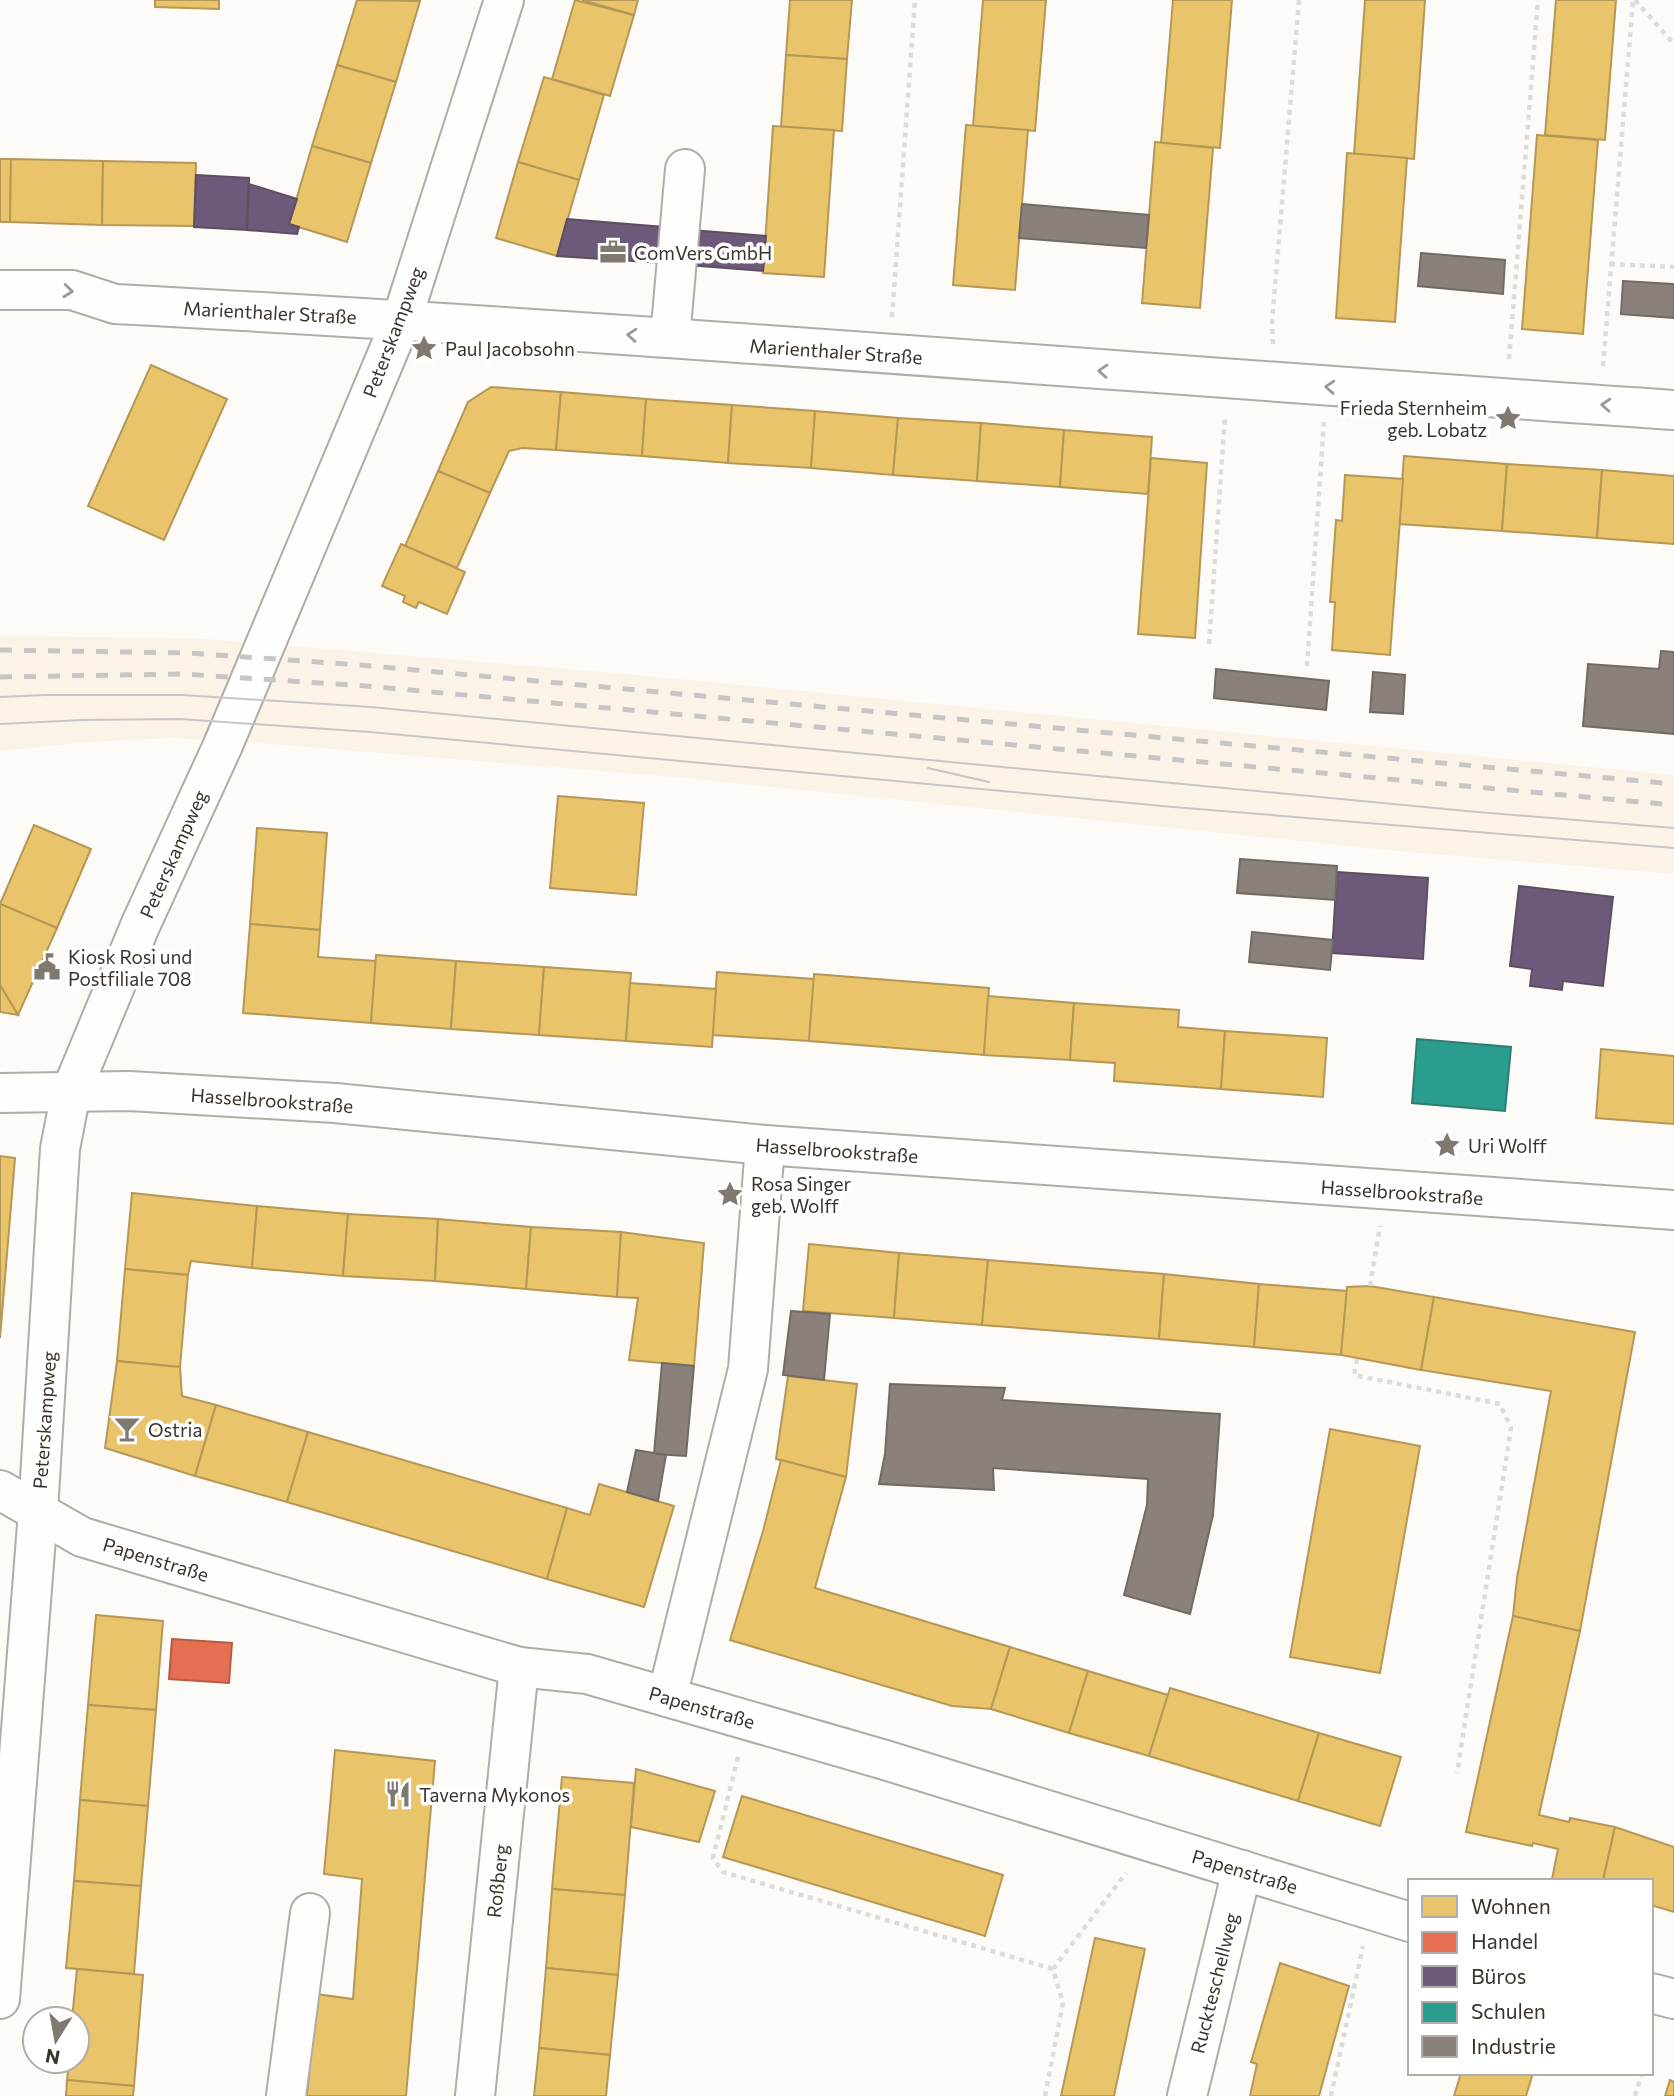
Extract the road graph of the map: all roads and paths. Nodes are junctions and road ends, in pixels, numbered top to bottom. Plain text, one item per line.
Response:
1 (504, 0) edge
2 (915, 0) edge
3 (1299, 0) edge
4 (1538, 0) edge
5 (1634, 0) edge
6 (1674, 44) edge
7 (685, 169) dead end
8 (1610, 264) junction
9 (1674, 267) edge
10 (0, 290) edge
11 (402, 319) junction
12 (670, 338) junction
13 (890, 355) junction
14 (1228, 380) junction
15 (1276, 383) junction
16 (1326, 387) junction
17 (1507, 399) junction
18 (1601, 405) junction
19 (1674, 410) edge
20 (1209, 643) dead end
21 (1307, 666) dead end
22 (71, 1092) junction
23 (0, 1093) edge
24 (765, 1145) junction
25 (1386, 1191) junction
26 (1674, 1210) edge
27 (1370, 1286) dead end
28 (1357, 1359) dead end
29 (0, 1490) edge
30 (38, 1512) junction
31 (519, 1667) junction
32 (667, 1697) junction
33 (748, 1721) junction
34 (1457, 1773) dead end
35 (1150, 1842) junction
36 (1242, 1870) junction
37 (1370, 1910) junction
38 (310, 1913) dead end
39 (1408, 1921) edge
40 (1053, 1969) junction
41 (1653, 1994) edge
42 (0, 1999) edge
43 (1674, 1999) edge
44 (1641, 2075) edge
45 (286, 2096) edge
46 (475, 2096) edge
47 (1045, 2096) edge
48 (1186, 2096) edge
49 (1331, 2096) edge
50 (1635, 2096) edge

1 - 11 street, Peterskampweg
2 - 13 path
3 - 15 path
4 - 17 path
5 - 6 path
5 - 8 path
7 - 12 street
8 - 9 path
8 - 18 path
10 -> 11 street, Marienthaler Straße
12 -> 11 street, Marienthaler Straße
11 - 22 street, Peterskampweg
12 - 13 street, Marienthaler Straße
14 -> 13 street, Marienthaler Straße
14 - 15 street, Marienthaler Straße
14 - 20 path
15 - 16 street, Marienthaler Straße
17 -> 16 street, Marienthaler Straße
16 - 21 path
17 - 18 street, Marienthaler Straße
19 -> 18 street, Marienthaler Straße
22 - 23 street, Hasselbrookstraße
22 - 24 street, Hasselbrookstraße
22 - 30 street, Peterskampweg
24 - 25 street, Hasselbrookstraße
24 - 32 street
25 - 26 street, Hasselbrookstraße
25 - 27 path
28 - 34 path
29 - 30 street, Papenstraße
30 - 31 street, Papenstraße
30 - 42 street, Peterskampweg
31 - 32 street, Papenstraße
31 - 46 street, Roßberg
32 - 33 street, Papenstraße
33 - 35 street, Papenstraße
33 - 40 path
35 - 36 street, Papenstraße
35 - 40 path
36 - 37 street, Papenstraße
36 - 48 street, Ruckteschellweg
37 - 39 street, Papenstraße
37 - 49 path
38 - 45 street
40 - 47 path
41 - 43 street
44 - 50 path

